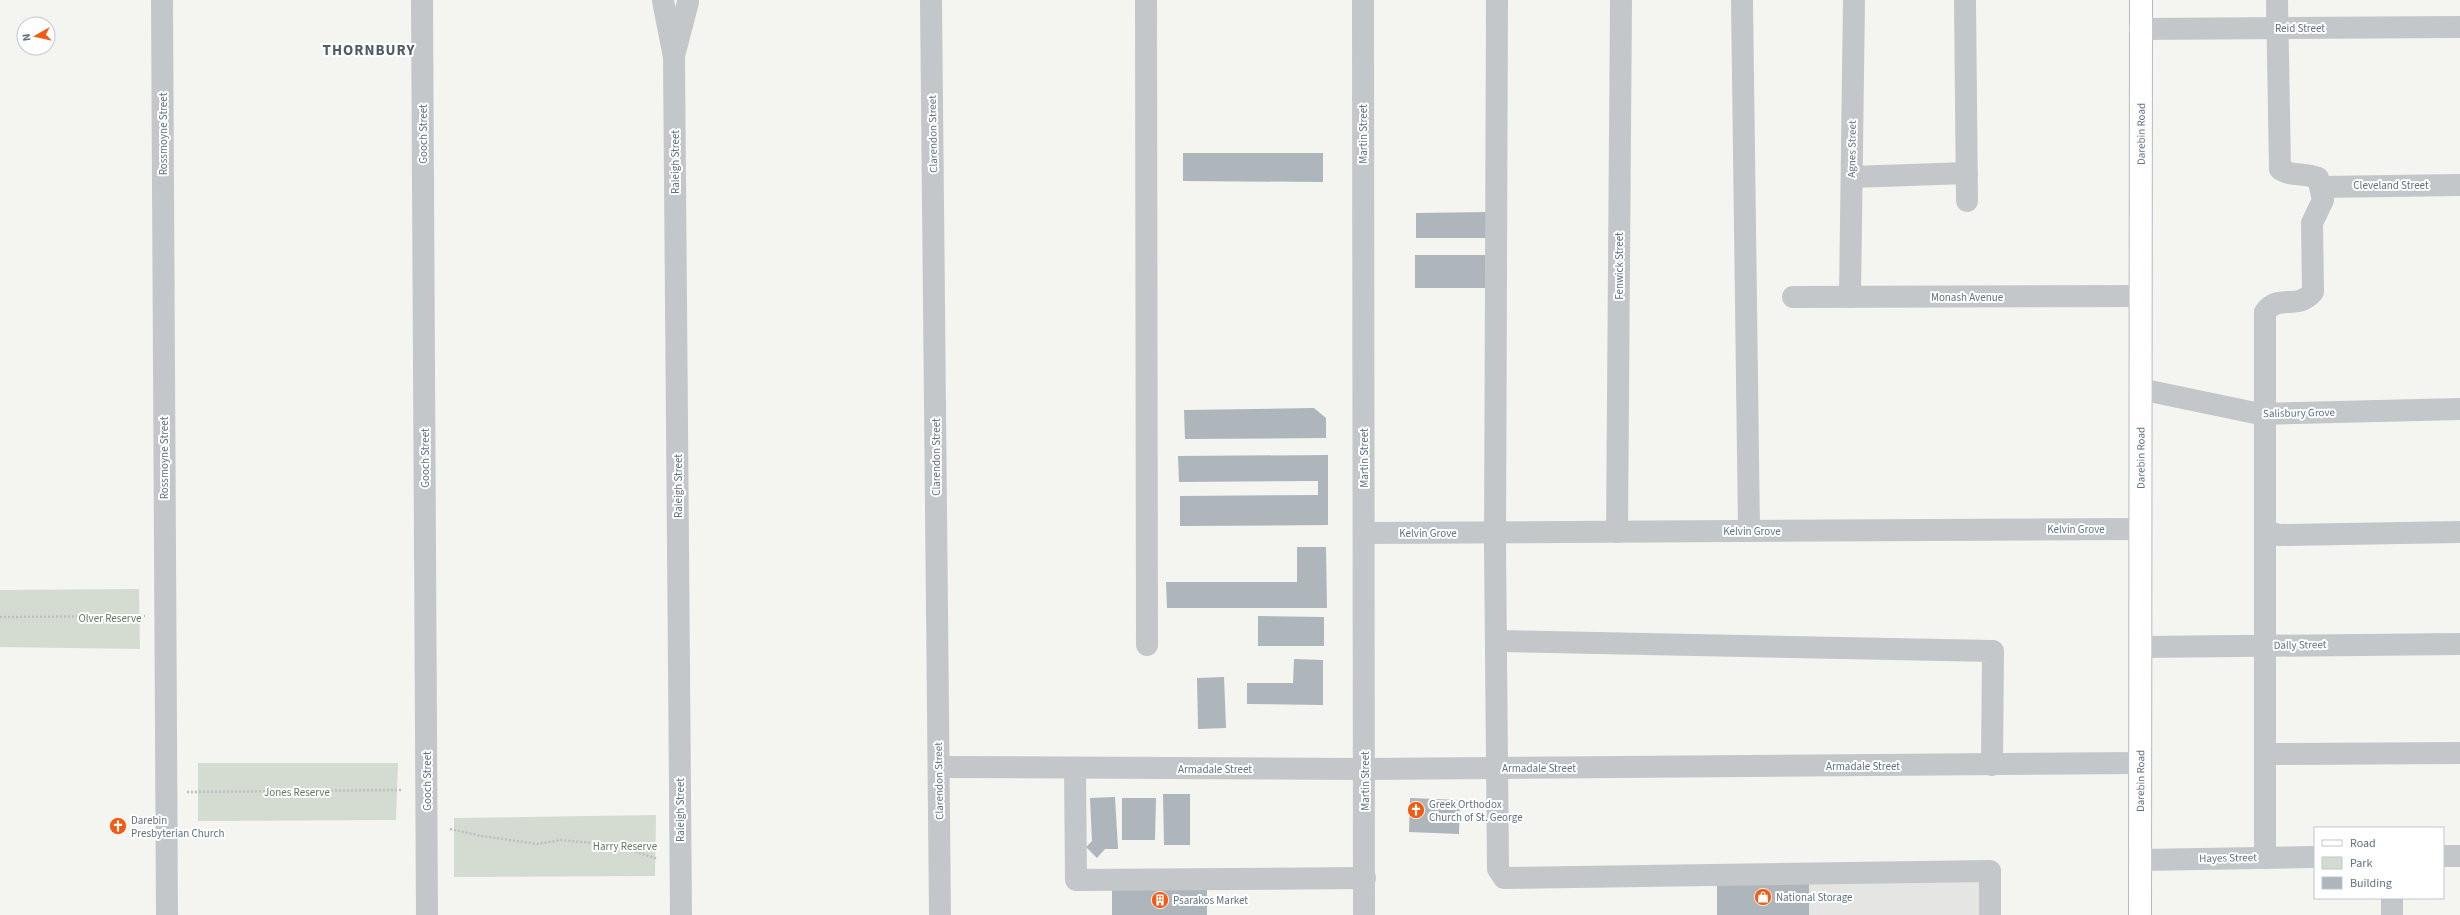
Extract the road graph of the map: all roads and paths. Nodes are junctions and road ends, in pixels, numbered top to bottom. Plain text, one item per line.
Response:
1 (162, 0) edge
2 (422, 0) edge
3 (931, 0) edge
4 (1146, 0) edge
5 (1363, 0) edge
6 (1497, 0) edge
7 (1621, 0) edge
8 (1742, 0) edge
9 (1854, 0) edge
10 (1965, 0) edge
11 (2140, 0) edge
12 (2277, 0) edge
13 (662, 1) edge
14 (689, 1) edge
15 (2460, 27) edge
16 (2277, 28) junction
17 (2140, 29) junction
18 (674, 57) junction
19 (1967, 173) junction
20 (1852, 177) junction
21 (2460, 185) edge
22 (2321, 186) junction
23 (1967, 202) dead end
24 (2140, 296) junction
25 (1793, 297) dead end
26 (1850, 297) junction
27 (2140, 389) junction
28 (2460, 409) edge
29 (2265, 414) junction
30 (2140, 529) junction
31 (1749, 531) junction
32 (1495, 532) junction
33 (1617, 532) junction
34 (2266, 532) junction
35 (2460, 532) edge
36 (1364, 533) junction
37 (0, 617) edge
38 (165, 617) junction
39 (1496, 641) junction
40 (2460, 644) edge
41 (1147, 645) dead end
42 (2265, 646) junction
43 (2140, 647) junction
44 (2460, 753) edge
45 (2264, 754) junction
46 (2139, 763) junction
47 (1992, 765) junction
48 (938, 767) junction
49 (1075, 768) junction
50 (1496, 768) junction
51 (1366, 770) junction
52 (401, 790) dead end
53 (166, 792) junction
54 (450, 829) dead end
55 (2444, 856) edge
56 (2460, 856) edge
57 (2314, 857) edge
58 (2264, 858) junction
59 (658, 859) dead end
60 (2140, 860) junction
61 (1365, 878) junction
62 (2392, 899) edge
63 (167, 915) edge
64 (427, 915) edge
65 (681, 915) edge
66 (940, 915) edge
67 (1364, 915) edge
68 (1990, 915) edge
69 (2140, 915) edge
70 (2392, 915) edge

1 - 38 street, Rossmoyne Street
2 - 64 street, Gooch Street
3 - 48 street, Clarendon Street
4 - 41 street
5 - 36 street, Martin Street
6 - 32 street
7 - 33 street, Fenwick Street
8 - 31 street
9 - 20 street, Agnes Street
10 - 19 street
11 - 17 main road, Darebin Road
12 - 16 street
13 - 14 street
13 - 18 street, Raleigh Street
14 - 18 street, Raleigh Street
15 - 16 street, Reid Street
16 - 17 street, Reid Street
16 - 22 street
17 - 24 main road, Darebin Road
18 - 65 street, Raleigh Street
19 - 20 street
19 - 23 street
20 - 26 street, Agnes Street
21 - 22 street, Cleveland Street
22 - 29 street
24 - 26 street, Monash Avenue
24 - 27 main road, Darebin Road
25 - 26 street, Monash Avenue
27 - 29 street, Salisbury Grove
27 - 30 main road, Darebin Road
28 - 29 street, Salisbury Grove
29 - 34 street
30 - 31 street, Kelvin Grove
30 - 43 main road, Darebin Road
31 - 33 street, Kelvin Grove
32 - 33 street, Kelvin Grove
32 - 36 street, Kelvin Grove
32 - 39 street
34 - 35 street
34 - 42 street
36 - 51 street, Martin Street
37 - 38 path
38 - 53 street, Rossmoyne Street
39 - 47 street
39 - 50 street
40 - 42 street, Dally Street
42 - 43 street, Dally Street
42 - 45 street
43 - 46 main road, Darebin Road
44 - 45 street
45 - 58 street
46 - 47 street, Armadale Street
46 - 60 main road, Darebin Road
47 - 50 street, Armadale Street
48 - 49 street, Armadale Street
48 - 66 street, Clarendon Street
49 - 51 street, Armadale Street
49 - 61 street
50 - 51 street, Armadale Street
50 - 68 street
51 - 61 street, Martin Street
52 - 53 path
53 - 63 street, Rossmoyne Street
54 - 59 path
55 - 56 street
57 - 58 street, Hayes Street
58 - 60 street, Hayes Street
60 - 69 main road, Darebin Road
61 - 67 street, Martin Street
62 - 70 street

